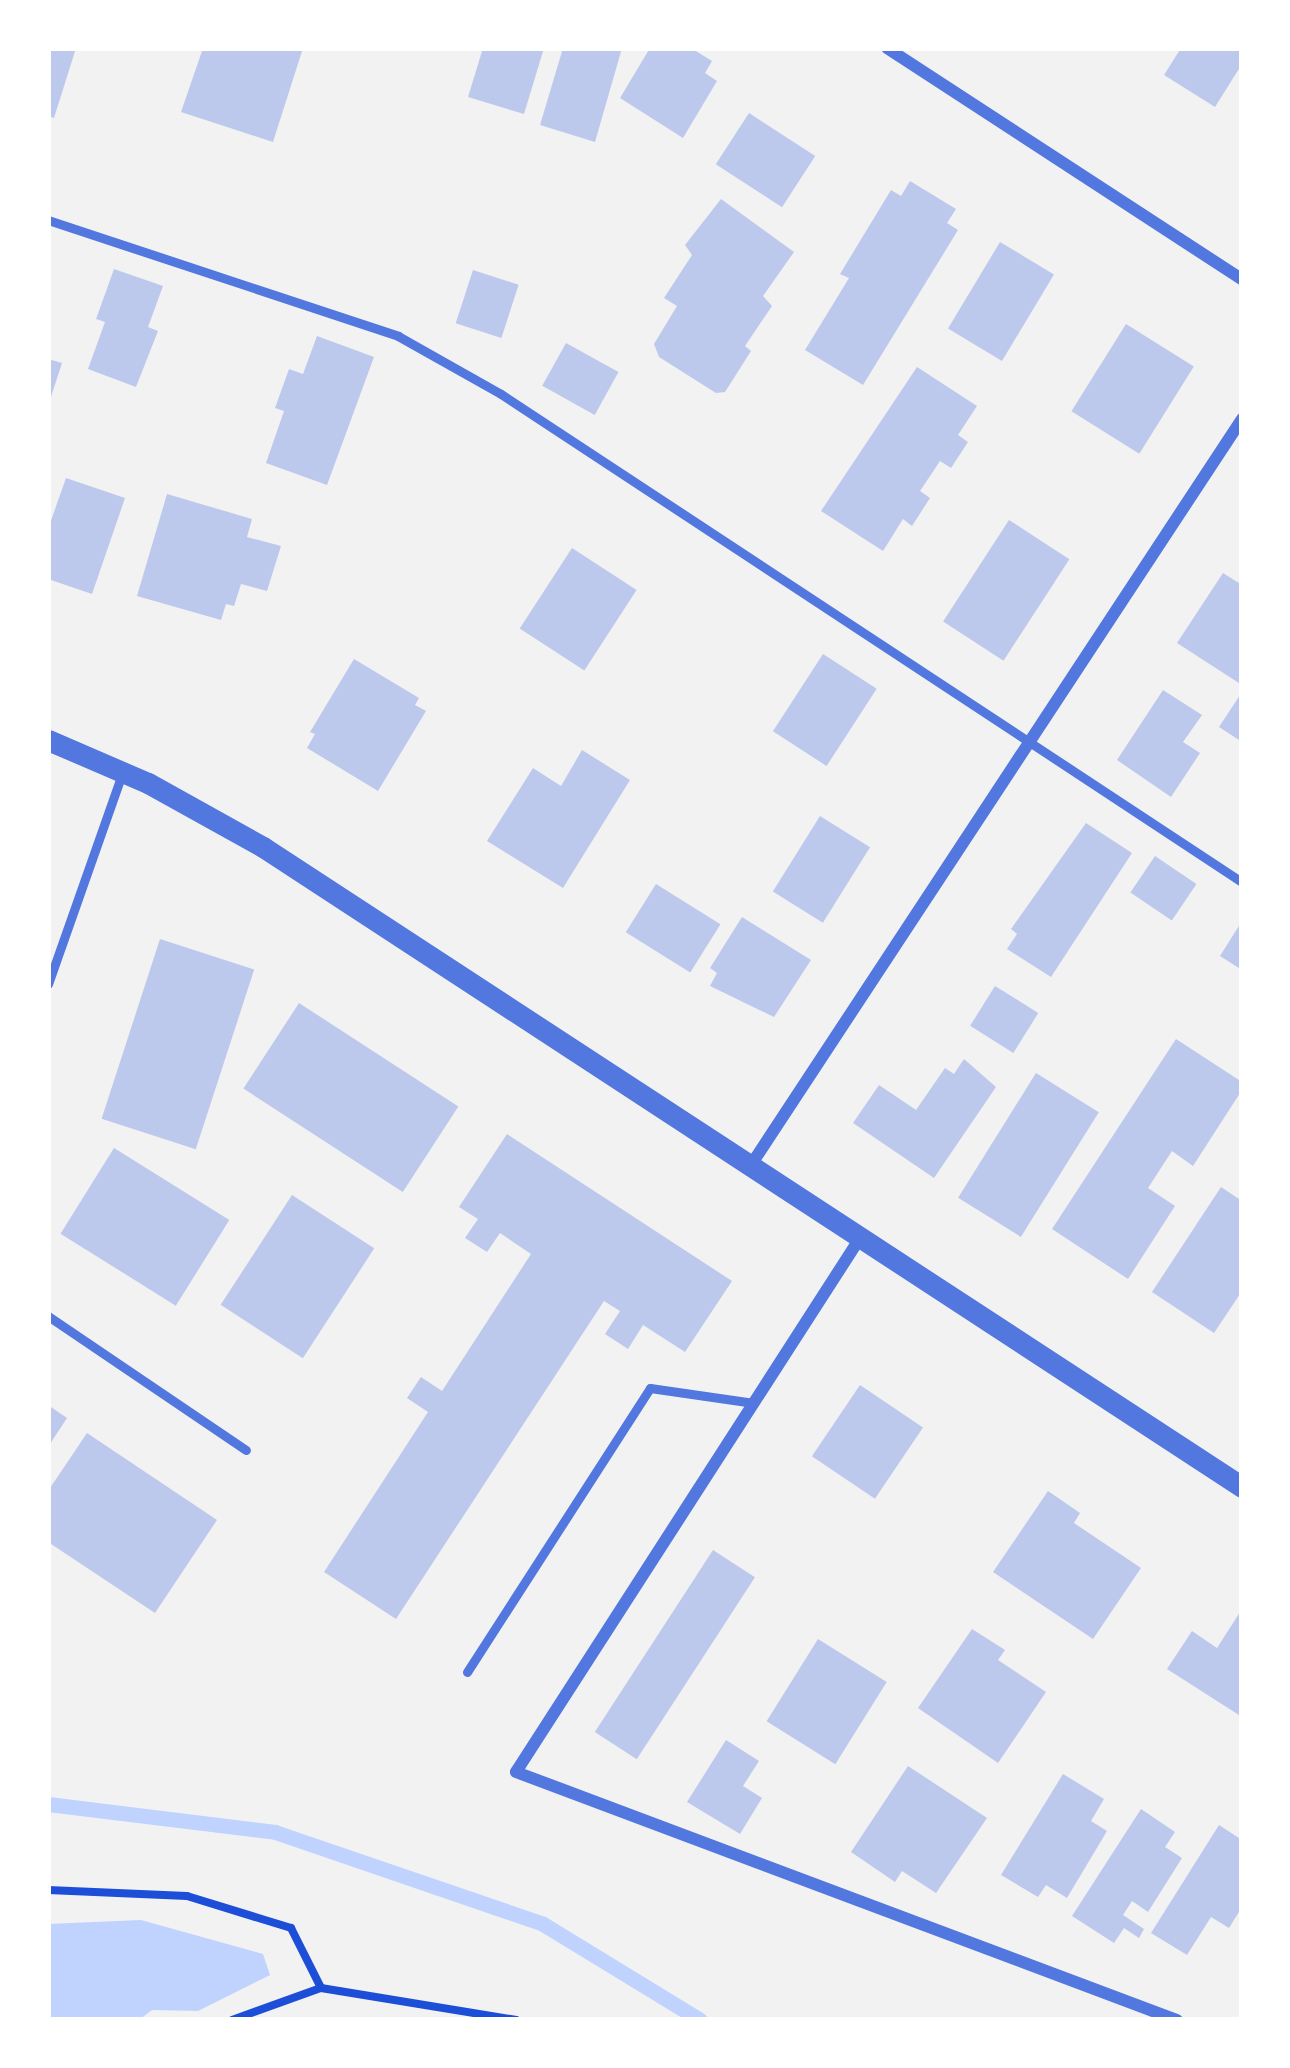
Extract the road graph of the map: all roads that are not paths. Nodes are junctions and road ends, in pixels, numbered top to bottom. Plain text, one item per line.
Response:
1 (887, 48) edge
2 (48, 220) edge
3 (1242, 279) edge
4 (1242, 419) edge
5 (48, 740) edge
6 (1028, 743) junction
7 (123, 771) junction
8 (1242, 881) edge
9 (48, 984) edge
10 (749, 1168) junction
11 (860, 1238) junction
12 (48, 1316) edge
13 (754, 1403) junction
14 (246, 1450) dead end
15 (1242, 1487) edge
16 (467, 1672) dead end
17 (1177, 2020) edge

1 - 3 street
2 - 6 lane
4 - 6 street
5 - 7 street
6 - 8 lane
6 - 10 street
7 - 9 lane
7 - 10 street
10 - 11 street
11 - 13 street
11 - 15 street
12 - 14 lane
13 - 16 lane
13 - 17 street

